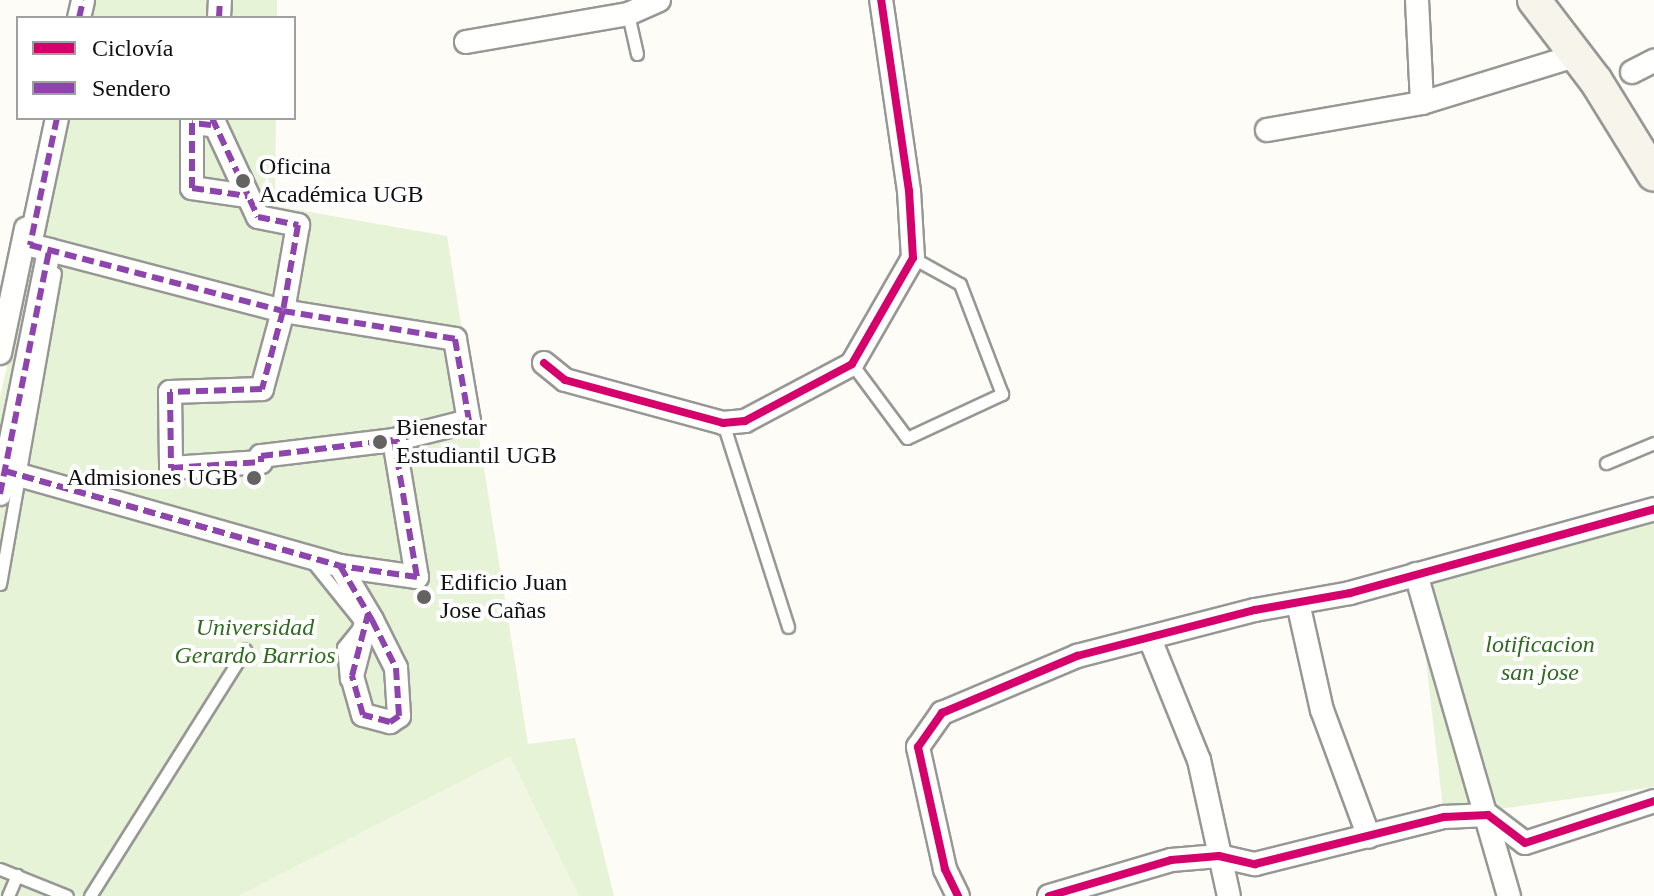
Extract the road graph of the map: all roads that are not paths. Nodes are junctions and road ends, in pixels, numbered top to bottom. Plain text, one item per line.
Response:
1 (659, 0) edge
2 (881, 0) edge
3 (1417, 0) edge
4 (1534, 0) edge
5 (628, 14) junction
6 (466, 42) dead end
7 (637, 54) dead end
8 (1578, 55) junction
9 (1654, 61) edge
10 (1632, 72) dead end
11 (1422, 103) junction
12 (49, 120) edge
13 (57, 120) edge
14 (212, 121) edge
15 (1267, 130) dead end
16 (1654, 175) edge
17 (247, 196) junction
18 (57, 255) junction
19 (913, 258) junction
20 (19, 263) junction
21 (283, 311) junction
22 (0, 353) edge
23 (544, 363) dead end
24 (852, 364) junction
25 (723, 423) junction
26 (394, 440) junction
27 (1654, 443) edge
28 (1606, 463) dead end
29 (10, 482) edge
30 (1654, 509) edge
31 (340, 566) junction
32 (1416, 574) junction
33 (0, 584) edge
34 (1298, 603) junction
35 (365, 621) junction
36 (788, 627) dead end
37 (1150, 639) junction
38 (245, 650) dead end
39 (1654, 801) edge
40 (1488, 815) junction
41 (1369, 837) junction
42 (1219, 856) junction
43 (0, 869) edge
44 (17, 875) junction
45 (8, 896) edge
46 (67, 896) edge
47 (90, 896) edge
48 (958, 896) edge
49 (1049, 896) edge
50 (1229, 896) edge
51 (1509, 896) edge

1 - 5 street
2 - 19 street
3 - 11 street
4 - 8 street
5 - 6 street
5 - 7 lane
8 - 11 street
8 - 16 street
9 - 10 street
11 - 15 street
12 - 20 street
13 - 18 street
14 - 17 street
14 - 17 street
17 - 21 street
18 - 20 lane
18 - 21 street
18 - 29 street
19 - 24 street
19 - 24 lane
20 - 22 street
21 - 26 street
21 - 26 street
23 - 25 street
24 - 25 street
25 - 36 lane
26 - 31 street
27 - 28 lane
29 - 31 street
29 - 33 lane
29 - 35 lane
30 - 32 street
31 - 35 street
32 - 34 street
32 - 40 street
34 - 37 street
34 - 41 street
35 - 35 street
37 - 42 street
37 - 48 street
38 - 47 lane
39 - 40 street
40 - 41 street
40 - 51 street
41 - 42 street
42 - 49 street
42 - 50 street
43 - 44 lane
44 - 45 lane
44 - 46 lane

